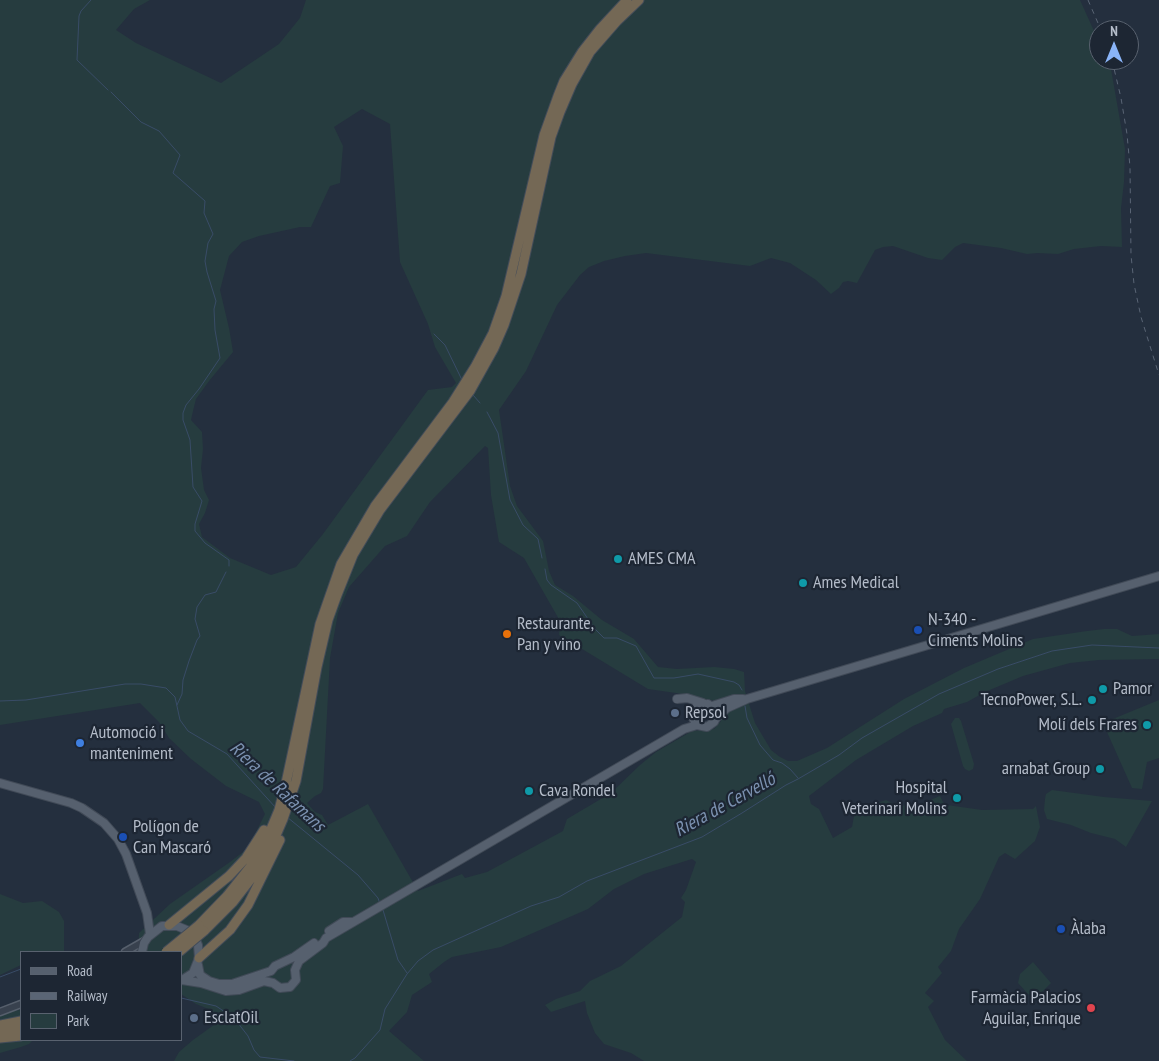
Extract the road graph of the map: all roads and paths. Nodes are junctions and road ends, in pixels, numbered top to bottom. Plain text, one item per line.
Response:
1 (627, 0) edge
2 (639, 0) edge
3 (478, 370) junction
4 (1159, 576) edge
5 (703, 704) junction
6 (720, 706) junction
7 (716, 718) junction
8 (694, 719) junction
9 (288, 782) junction
10 (0, 783) edge
11 (268, 844) junction
12 (146, 913) junction
13 (167, 925) junction
14 (201, 928) junction
15 (148, 937) junction
16 (323, 940) junction
17 (127, 951) edge
18 (142, 951) edge
19 (167, 951) edge
20 (181, 951) edge
21 (198, 962) junction
22 (284, 963) junction
23 (295, 970) junction
24 (271, 971) junction
25 (182, 980) edge
26 (273, 983) junction
27 (20, 1004) edge
28 (0, 1012) edge
29 (20, 1021) edge
30 (0, 1025) edge
31 (20, 1028) edge
32 (0, 1033) edge
33 (20, 1036) edge
34 (0, 1038) edge

1 - 3 highway
2 - 3 highway
3 - 9 highway
4 - 6 main road
5 - 6 main road
5 - 8 main road
5 - 8 main road
6 - 7 main road
6 - 7 main road
7 - 8 main road
8 - 16 main road
9 - 11 highway
9 - 11 highway
10 - 12 main road
11 - 13 highway
11 - 14 highway
11 - 21 highway
12 - 13 main road
12 - 15 main road
13 - 15 main road
13 - 21 main road
14 - 19 highway, bridge
14 - 20 highway, bridge
15 - 17 street
15 - 18 main road
16 - 22 main road
16 - 23 main road
21 - 24 main road
21 - 25 main road
22 - 23 main road
22 - 24 main road
23 - 26 main road
24 - 26 main road
25 - 26 main road
27 - 28 street
29 - 30 highway
31 - 32 highway
33 - 34 highway

